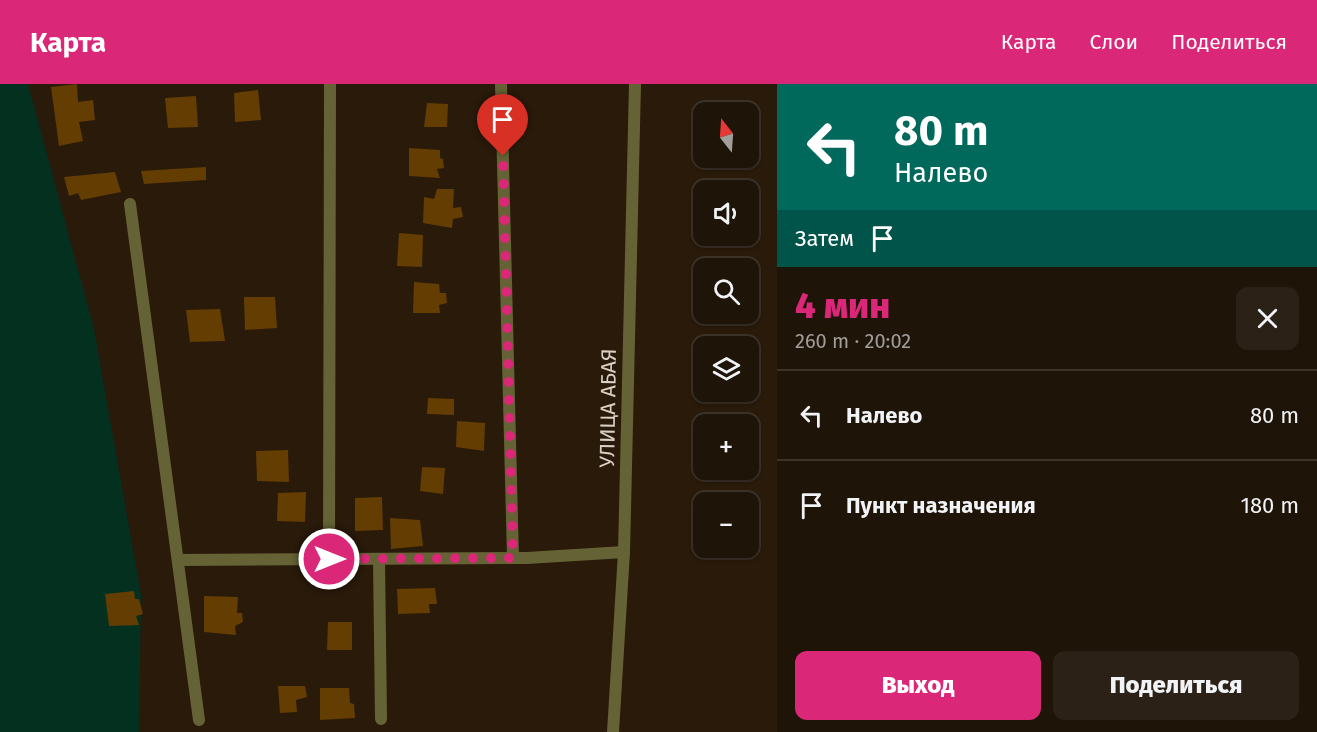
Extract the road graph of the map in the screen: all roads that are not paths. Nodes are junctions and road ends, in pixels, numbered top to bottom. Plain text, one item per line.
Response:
1 (330, 84) edge
2 (501, 84) edge
3 (635, 84) edge
4 (130, 204) dead end
5 (624, 552) junction
6 (513, 558) junction
7 (329, 559) junction
8 (379, 559) junction
9 (178, 560) junction
10 (381, 719) dead end
11 (199, 720) dead end
12 (613, 732) edge

1 - 7 street
2 - 6 street
3 - 5 street, УЛИЦА АБАЯ
4 - 9 street
5 - 6 street
5 - 12 street, УЛИЦА АБАЯ
6 - 8 street
7 - 8 street
7 - 9 street
8 - 10 street
9 - 11 street

